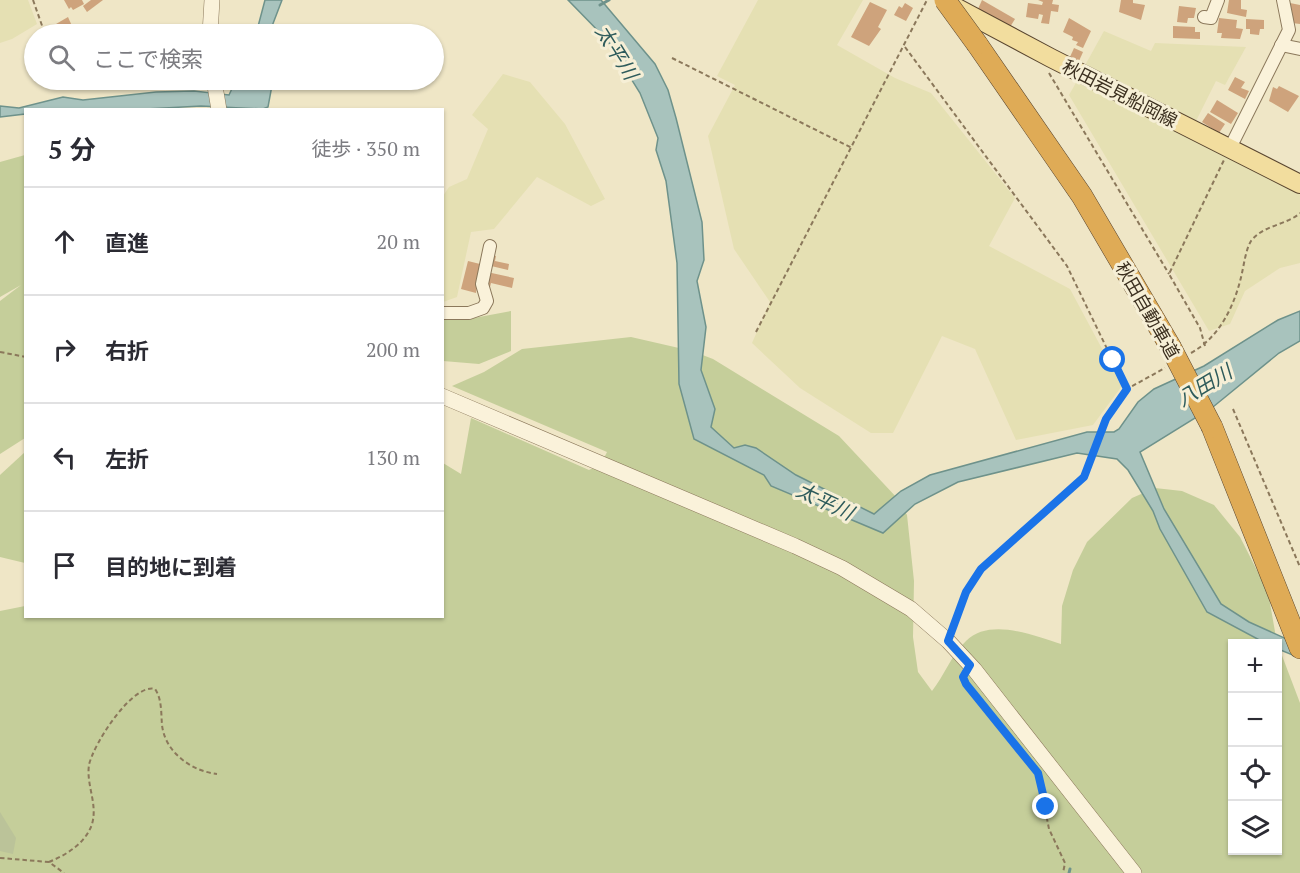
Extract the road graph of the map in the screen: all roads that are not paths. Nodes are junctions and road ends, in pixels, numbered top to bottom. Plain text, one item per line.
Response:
1 (212, 0) edge
2 (944, 0) edge
3 (1218, 0) edge
4 (1283, 0) edge
5 (1204, 17) dead end
6 (211, 24) edge
7 (1281, 45) junction
8 (1300, 49) edge
9 (216, 90) edge
10 (219, 108) edge
11 (1230, 148) junction
12 (1300, 184) edge
13 (490, 246) dead end
14 (444, 313) edge
15 (444, 397) edge
16 (1300, 648) edge
17 (1134, 873) edge

1 - 6 street
2 - 11 main road, 秋田岩見船岡線
2 - 16 highway, 秋田自動車道, bridge
3 - 5 street
4 - 7 street
7 - 8 street
7 - 11 street
9 - 10 street
11 - 12 main road, 秋田岩見船岡線
13 - 14 street
15 - 17 street

